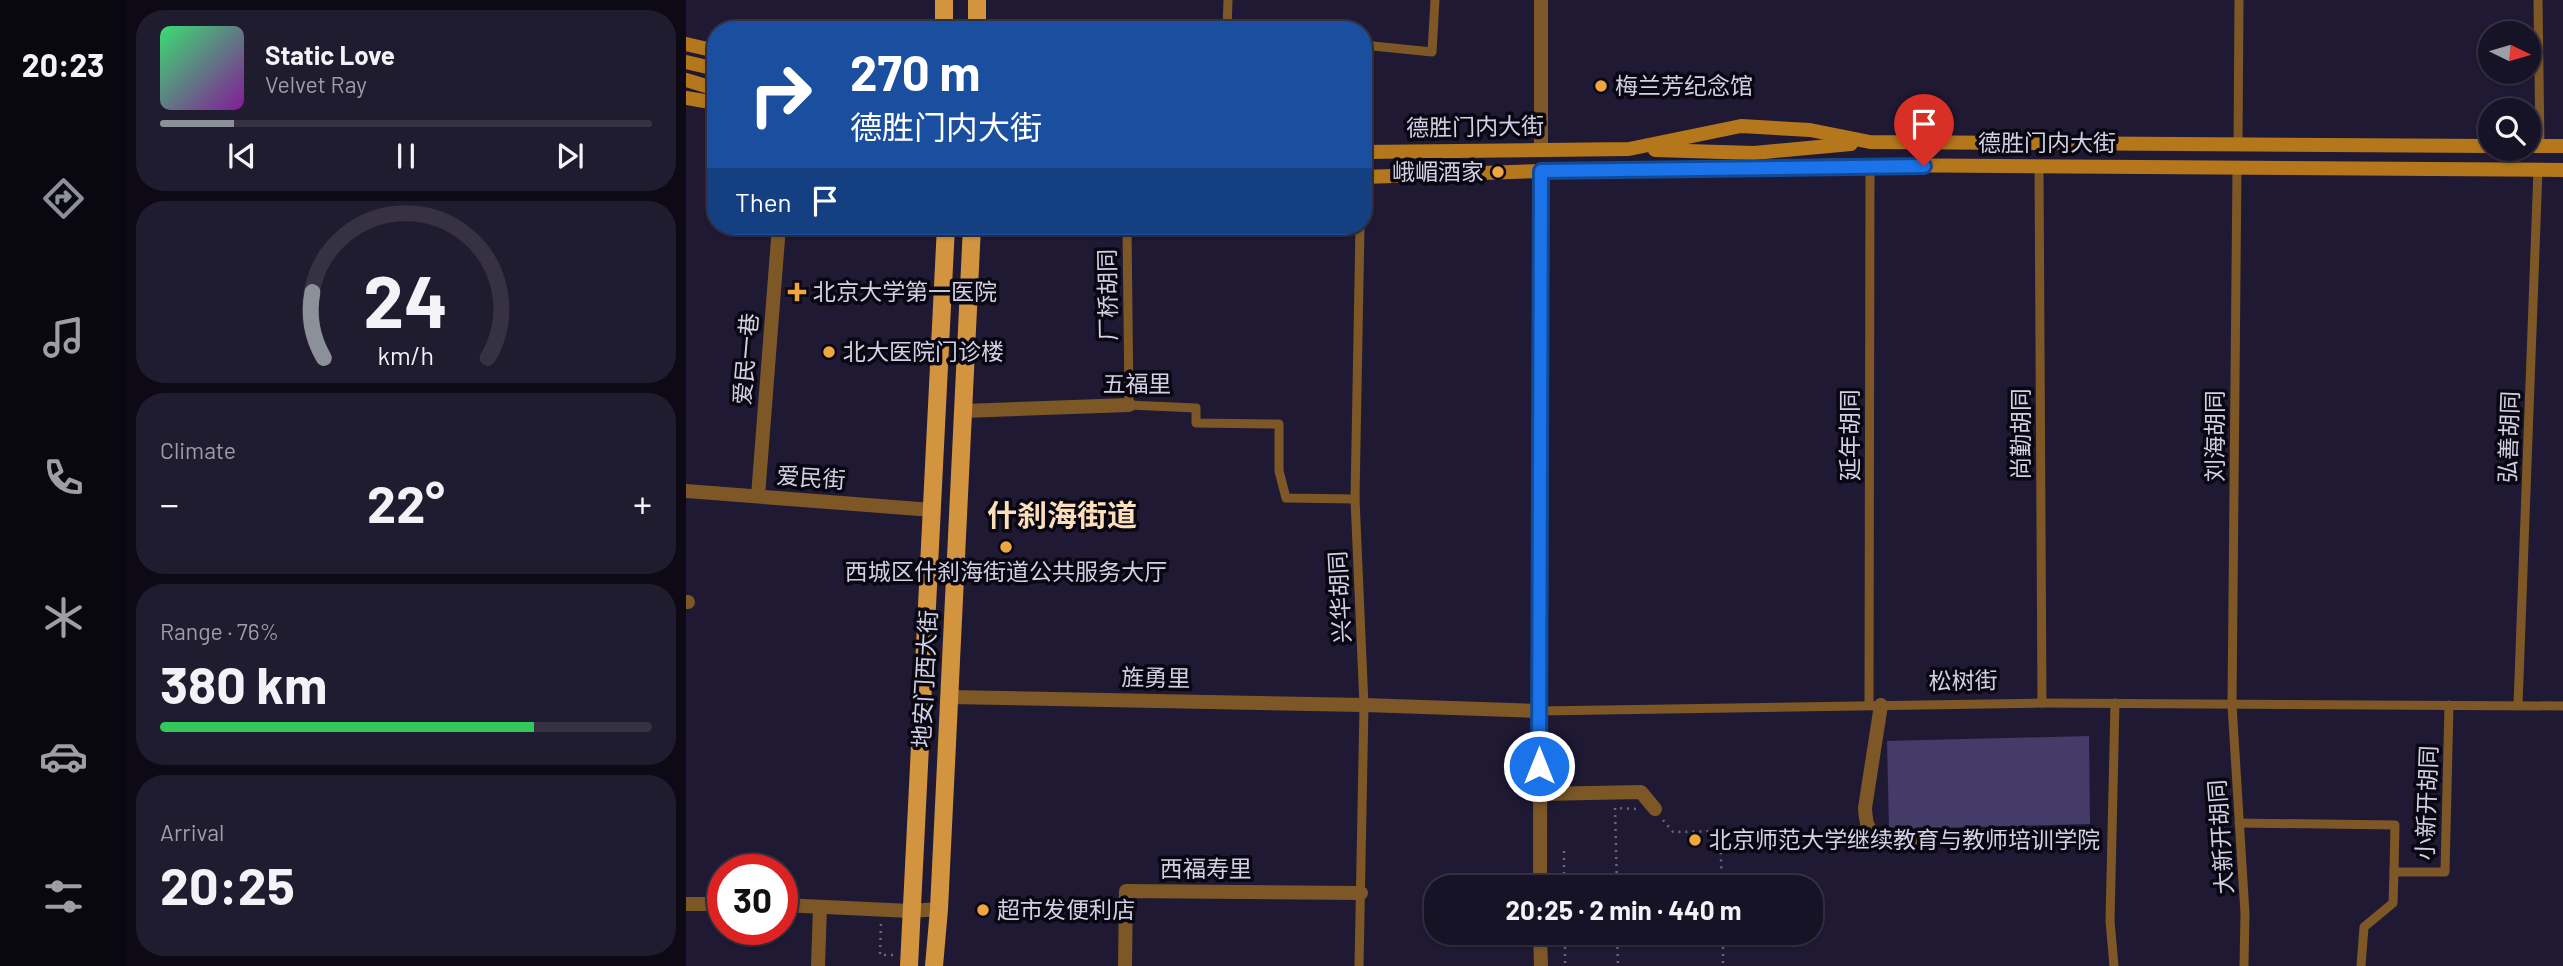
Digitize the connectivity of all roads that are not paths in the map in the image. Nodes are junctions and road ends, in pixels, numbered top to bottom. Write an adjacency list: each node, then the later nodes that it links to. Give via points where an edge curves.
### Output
1 (944, 0): 8 (main road)
2 (977, 0): 9 (main road)
3 (1228, 0): 10 (lane)
4 (1435, 0): 12 (lane, via 1432,52)
5 (1541, 0): 27 (street)
6 (2239, 0): 22 (lane)
7 (2538, 0): 19 (lane)
8 (944, 21)
9 (977, 21)
10 (1227, 21)
11 (686, 44): 13 (main road)
12 (1372, 46)
13 (707, 49)
14 (686, 62): 15 (main road)
15 (707, 67)
16 (686, 80): 17 (main road)
17 (707, 86)
18 (686, 98): 20 (main road)
19 (2535, 98)
20 (707, 102)
21 (1870, 142): 22 (main road, 德胜门内大街); 28 (main road, 德胜门内大街, via 1754,153); 28 (main road, 德胜门内大街, via 1810,130 1741,125)
22 (2238, 145): 23 (main road, 德胜门内大街); 33 (main road)
23 (2478, 146)
24 (2541, 146): 25 (main road)
25 (2563, 146)
26 (1478, 149): 27 (main road, 德胜门内大街); 29 (main road, 德胜门内大街); 38 (main road)
27 (1541, 149): 28 (main road, 德胜门内大街); 37 (main road)
28 (1629, 149): 34 (main road)
29 (1372, 152)
30 (2536, 161): 35 (main road)
31 (2039, 165): 32 (main road, 德胜门内大街); 33 (main road, 德胜门内大街); 52 (lane, 尚勤胡同)
32 (1870, 166): 34 (main road, 德胜门内大街); 55 (lane, 延年胡同)
33 (2236, 167): 35 (main road, 德胜门内大街); 56 (lane, 刘海胡同)
34 (1629, 169): 37 (main road, 德胜门内大街)
35 (2538, 170): 36 (main road, 德胜门内大街); 58 (lane, 弘善胡同)
36 (2563, 170)
37 (1541, 171): 38 (main road, 德胜门内大街); 60 (street)
38 (1479, 173): 39 (main road, 德胜门内大街)
39 (1372, 177)
40 (778, 235): 48 (street, 爱民一巷)
41 (946, 235): 50 (main road, 地安门西大街)
42 (972, 235): 46 (main road, 地安门西大街)
43 (1127, 235): 45 (lane, 厂桥胡同)
44 (1360, 235): 49 (lane, 兴华胡同)
45 (1129, 405): 46 (street, 五福里); 49 (lane, 五福里, via 1196,408 1196,423 1279,424 1279,471 1286,498)
46 (962, 411): 51 (main road, 地安门西大街)
47 (686, 491): 48 (street, 爱民街)
48 (758, 496): 50 (street, 爱民街)
49 (1355, 499): 54 (lane, 兴华胡同)
50 (932, 510): 73 (main road, 地安门西大街)
51 (948, 697): 54 (street, 旌勇里); 72 (main road, 地安门西大街)
52 (2042, 703): 53 (lane, 松树街); 55 (lane, 松树街)
53 (2115, 703): 56 (lane, 松树街); 81 (lane, via 2110,921)
54 (1364, 705): 60 (street, 松树街); 67 (lane, 兴华胡同)
55 (1875, 705): 60 (lane, 松树街); 64 (street, via 1865,808 1871,833 1881,838)
56 (2232, 705): 57 (lane, 松树街); 63 (lane, 大新开胡同)
57 (2449, 705): 58 (lane, 松树街); 65 (lane, 小新开胡同, via 2445,872)
58 (2518, 705): 59 (lane, 松树街)
59 (2563, 706)
60 (1539, 711): 61 (street)
61 (1539, 794): 62 (street, via 1641,792); 66 (street)
62 (1655, 809)
63 (2239, 823): 65 (lane, via 2395,825); 82 (lane, 大新开胡同)
64 (2000, 836)
65 (2394, 872): 83 (lane, 小新开胡同, via 2393,903 2364,927)
66 (1540, 875)
67 (1361, 893): 78 (street, 西福寿里, via 1126,891); 79 (lane, 兴华胡同)
68 (686, 904): 69 (street)
69 (707, 905)
70 (798, 906): 71 (street)
71 (820, 907): 73 (street); 75 (street)
72 (939, 909): 73 (street); 77 (main road, 地安门西大街)
73 (911, 911): 76 (main road, 地安门西大街)
74 (1541, 945): 80 (street)
75 (818, 966)
76 (909, 966)
77 (934, 966)
78 (1125, 966)
79 (1359, 966)
80 (1541, 966)
81 (2114, 966)
82 (2245, 966)
83 (2361, 966)

